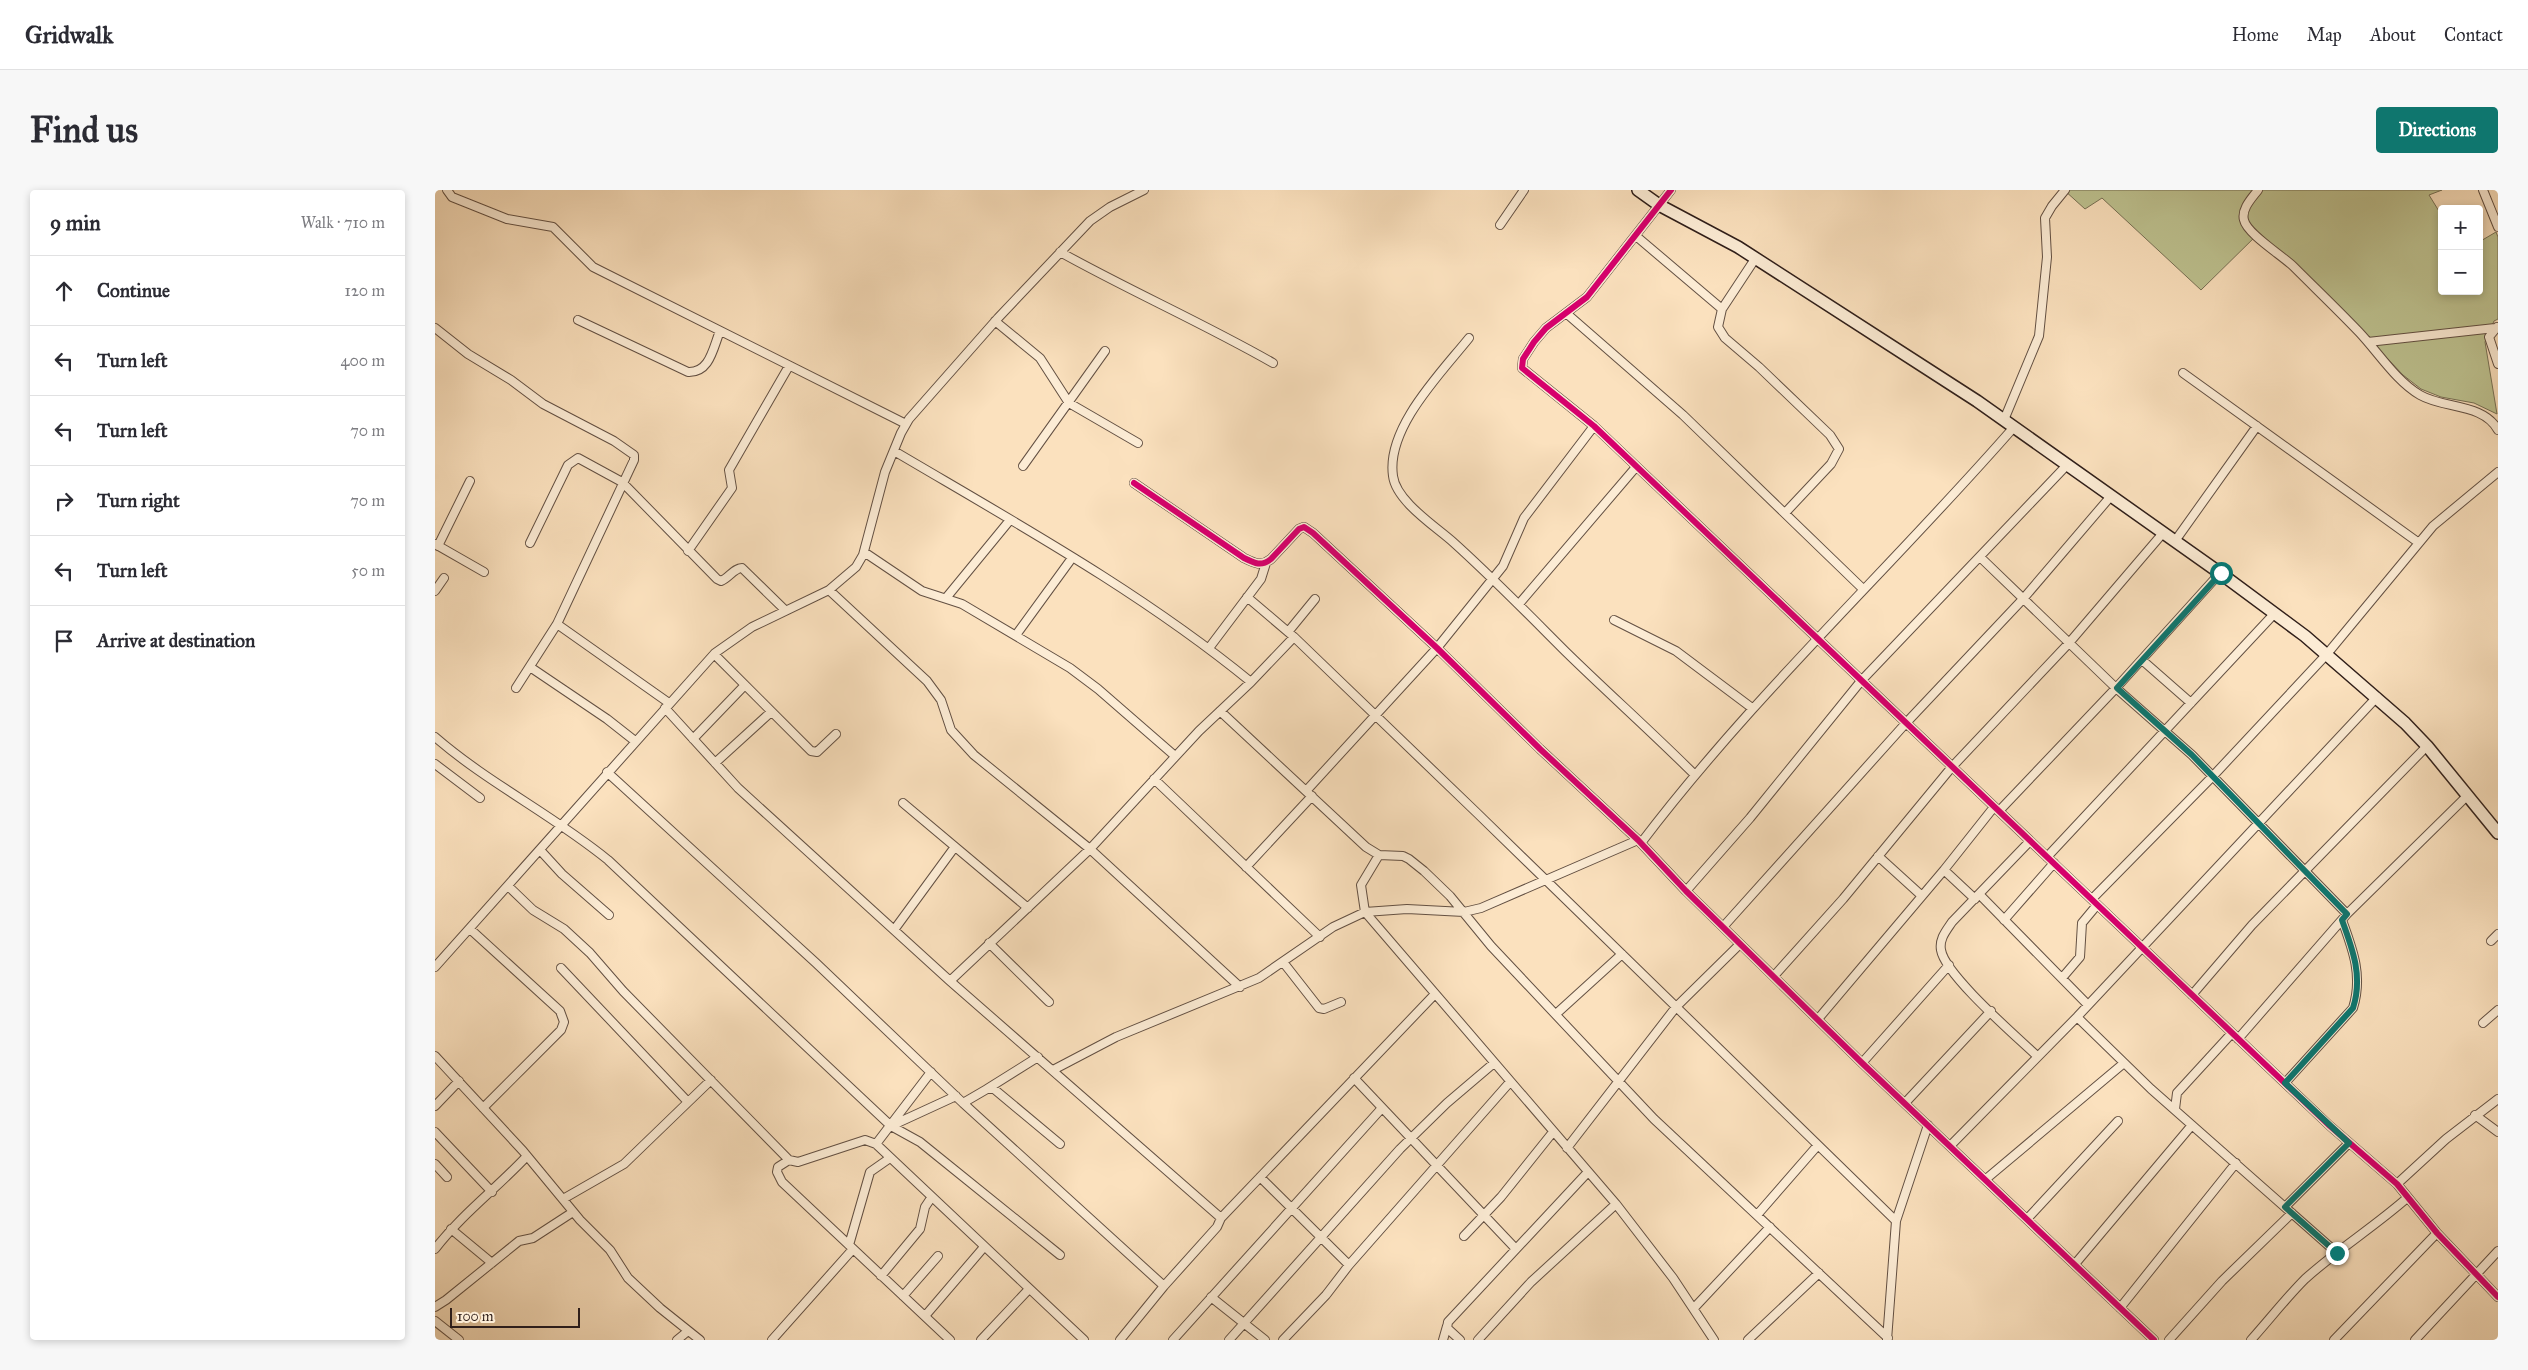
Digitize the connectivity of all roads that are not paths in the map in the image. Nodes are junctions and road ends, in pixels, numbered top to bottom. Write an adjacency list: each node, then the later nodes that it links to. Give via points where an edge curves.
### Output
1 (447, 190): 21 (street, via 452,196 507,218 553,227 593,267)
2 (1144, 190): 13 (street, via 1099,214)
3 (1524, 190): 10 (street)
4 (1639, 190): 9 (street)
5 (1671, 190): 9 (street)
6 (2065, 190): 30 (street, via 2045,218 2046,265 2039,336)
7 (2258, 190): 23 (street, via 2245,208 2246,226 2285,258)
8 (2483, 190): 11 (street)
9 (1659, 205): 12 (street); 14 (street)
10 (1500, 226)
11 (2498, 227)
12 (1636, 236): 15 (street); 16 (street, via 1587,297)
13 (1060, 252): 18 (street); 25 (street)
14 (1755, 259): 15 (street); 30 (street)
15 (1721, 309): 46 (street, via 1717,321 1721,333 1782,388 1838,446 1838,454 1831,464)
16 (1567, 313): 32 (street, via 1546,328 1521,366); 46 (street, via 1677,410)
17 (577, 320): 21 (street, via 688,372 697,373 703,369)
18 (995, 321): 29 (street, via 1040,358); 31 (street)
19 (2497, 327): 23 (street); 26 (street, via 2490,333 2489,343)
20 (435, 328): 43 (street, via 543,404 634,455)
21 (719, 331): 27 (street)
22 (1469, 338): 61 (street, via 1407,421 1394,453 1393,477 1402,496)
23 (2368, 342): 35 (street, via 2403,382 2419,394 2437,403 2477,412)
24 (1105, 351): 29 (street)
25 (1273, 363)
26 (2498, 364)
27 (789, 366): 31 (street); 53 (street, via 729,470 732,488)
28 (2183, 373): 33 (street)
29 (1069, 403): 36 (street); 39 (street)
30 (2004, 420): 34 (street)
31 (905, 424): 37 (street)
32 (1594, 426): 40 (street); 61 (street, via 1524,518 1508,559)
33 (2257, 426): 49 (street); 51 (street)
34 (2013, 427): 38 (street); 62 (street, via 1972,475)
35 (2498, 430)
36 (1138, 443)
37 (893, 451): 47 (street); 54 (street)
38 (2067, 465): 45 (street); 55 (street)
39 (1023, 466)
40 (1636, 467): 69 (street); 76 (street)
41 (2498, 472): 51 (street, via 2445,514)
42 (470, 481): 52 (street)
43 (622, 482): 50 (street, via 578,458 571,461); 53 (street); 73 (street)
44 (1134, 483): 57 (street, via 1244,558 1258,564)
45 (2111, 496): 48 (street); 68 (street)
46 (1785, 513): 62 (street)
47 (1010, 520): 56 (street); 65 (street)
48 (2163, 533): 49 (street); 77 (street)
49 (2175, 542): 59 (street)
50 (530, 543)
51 (2419, 543): 81 (street)
52 (437, 545): 58 (street)
53 (688, 551): 70 (street, via 721,581 738,568 747,570)
54 (864, 552): 63 (street, via 856,567); 65 (street, via 922,591)
55 (1980, 557): 68 (street); 84 (street)
56 (1072, 558): 74 (street); 78 (street)
57 (1266, 563): 66 (street, via 1264,575); 79 (street, via 1299,529 1308,529)
58 (484, 572)
59 (2221, 573): 71 (street); 82 (street)
60 (444, 578): 64 (street)
61 (1493, 579): 69 (street); 79 (street)
62 (1863, 589): 76 (street)
63 (829, 590): 70 (street); 122 (street, via 927,681 941,700 951,730 974,755)
64 (435, 591)
65 (947, 598): 74 (street)
66 (1247, 598): 75 (street); 78 (street)
67 (1315, 599): 75 (street)
68 (2023, 600): 77 (street); 96 (street)
69 (1519, 604): 108 (street)
70 (785, 610): 80 (street, via 752,627)
71 (2274, 614): 81 (street); 90 (street)
72 (1614, 620): 92 (street, via 1684,656)
73 (557, 624): 83 (street); 91 (street)
74 (1016, 635): 103 (street, via 1098,689)
75 (1291, 635): 85 (street); 95 (street)
76 (1816, 638): 84 (street); 92 (street)
77 (2069, 643): 88 (street); 106 (street)
78 (1209, 648): 85 (street)
79 (1437, 648): 95 (street); 120 (street)
80 (714, 654): 86 (street); 91 (street)
81 (2327, 654): 89 (street); 109 (street)
82 (2142, 660): 88 (street); 90 (street)
83 (530, 667): 87 (street); 101 (street)
84 (1861, 681): 96 (street); 133 (street, via 1750,818)
85 (1251, 682): 93 (street)
86 (744, 686): 94 (street); 100 (street)
87 (516, 688)
88 (2117, 688): 97 (street); 115 (street)
89 (2377, 696): 102 (street); 116 (street)
90 (2191, 703): 97 (street)
91 (667, 705): 100 (street); 101 (street)
92 (1752, 708): 108 (street)
93 (1220, 711): 103 (street); 111 (street)
94 (771, 712): 98 (street, via 811,751 817,752); 104 (street)
95 (1376, 716): 111 (street); 131 (street)
96 (1905, 723): 106 (street); 143 (street)
97 (2164, 730): 109 (street); 126 (street)
98 (836, 734)
99 (435, 737): 117 (street, via 479,771)
100 (693, 739): 104 (street)
101 (635, 742): 107 (street)
102 (2427, 746): 112 (street); 130 (street)
103 (1175, 756): 110 (street)
104 (715, 763): 145 (street, via 738,788)
105 (435, 764): 113 (street)
106 (1951, 768): 115 (street); 125 (street)
107 (607, 772): 117 (street); 181 (street)
108 (1695, 775): 120 (street)
109 (2213, 776): 116 (street); 136 (street)
110 (1153, 780): 122 (street); 128 (street)
111 (1309, 794): 124 (street, via 1366,847); 128 (street)
112 (2468, 795): 118 (street); 141 (street)
113 (480, 798)
114 (903, 803): 121 (street)
115 (1997, 809): 119 (street); 129 (street)
116 (2260, 824): 130 (street); 151 (street)
117 (562, 826): 123 (street); 202 (street, via 607,860)
118 (2498, 833)
119 (2030, 840): 126 (street); 135 (street)
120 (1639, 841): 131 (street); 133 (street)
121 (954, 848): 137 (street); 145 (street)
122 (1090, 849): 137 (street); 160 (street)
123 (540, 850): 132 (street); 140 (street)
124 (1379, 855): 138 (street, via 1361,885); 139 (street, via 1409,859)
125 (1877, 856): 134 (street); 157 (street)
126 (2047, 857): 127 (street)
127 (2054, 863): 136 (street); 142 (street)
128 (1245, 866): 147 (street)
129 (1944, 870): 134 (street); 135 (street)
130 (2305, 871): 141 (street); 162 (street, via 2252,925)
131 (1545, 878): 139 (street, via 1499,902); 152 (street)
132 (508, 886): 144 (street); 183 (street, via 533,910 580,943)
133 (1686, 890): 143 (street)
134 (1922, 896): 171 (street)
135 (1977, 897): 142 (street); 154 (street, via 1944,934 1941,950)
136 (2095, 902): 151 (street); 158 (street, via 2080,930 2080,957)
137 (1028, 908): 149 (street)
138 (1365, 912): 139 (street, via 1393,909); 147 (street, via 1348,918); 161 (street)
139 (1464, 912): 169 (street, via 1491,946)
140 (609, 915)
141 (2345, 917): 173 (street); 187 (street, via 2358,971 2353,1008)
142 (2004, 920): 158 (street)
143 (1723, 927): 150 (street)
144 (470, 928): 155 (street); 195 (street, via 560,1011 564,1022 561,1030)
145 (894, 930): 159 (street)
146 (2498, 934): 148 (street)
147 (1320, 937): 153 (street)
148 (2491, 941)
149 (989, 943): 159 (street); 163 (street)
150 (1740, 944): 157 (street); 166 (street)
151 (2141, 947): 162 (street); 165 (street)
152 (1622, 954): 166 (street); 169 (street)
153 (1283, 962): 160 (street); 164 (street, via 1319,1008)
154 (1949, 965): 168 (street); 177 (street)
155 (435, 967)
156 (561, 968): 191 (street)
157 (1774, 976): 171 (street)
158 (2062, 978): 165 (street)
159 (950, 981): 176 (street)
160 (1240, 987): 180 (street, via 1116,1037)
161 (1435, 994): 178 (street); 182 (street)
162 (2192, 995): 173 (street)
163 (1049, 1002)
164 (1341, 1002)
165 (2088, 1005): 170 (street)
166 (1676, 1007): 186 (street); 210 (street)
167 (2498, 1010): 172 (street)
168 (1991, 1011): 175 (street); 193 (street)
169 (1556, 1014): 186 (street)
170 (2077, 1017): 175 (street); 179 (street)
171 (1817, 1019): 177 (street)
172 (2483, 1023)
173 (2235, 1036): 187 (street); 197 (street, via 2177,1093)
174 (435, 1056): 184 (street)
175 (2037, 1056): 211 (street)
176 (1038, 1057): 180 (street); 188 (street)
177 (1862, 1062): 193 (street)
178 (1494, 1063): 185 (street); 206 (street)
179 (2124, 1063): 197 (street); 222 (street)
180 (1053, 1070): 235 (street)
181 (931, 1072): 189 (street); 202 (street)
182 (1354, 1078): 196 (street); 221 (street)
183 (711, 1080): 191 (street); 215 (street)
184 (459, 1081): 194 (street); 195 (street)
185 (1510, 1082): 204 (street); 218 (street)
186 (1620, 1082): 212 (street); 234 (street, via 1683,1147)
187 (2285, 1083): 207 (street)
188 (987, 1089): 192 (street); 209 (street, via 993,1089)
189 (955, 1096): 192 (street); 202 (street)
190 (2498, 1099): 198 (street)
191 (688, 1102): 227 (street, via 624,1164)
192 (963, 1103): 257 (street)
193 (1905, 1103): 200 (street)
194 (435, 1106)
195 (483, 1108): 213 (street)
196 (1382, 1108): 206 (street); 230 (street)
197 (2175, 1109): 201 (street)
198 (2475, 1115): 205 (street); 223 (street)
199 (2118, 1122): 236 (street)
200 (1928, 1125): 211 (street); 237 (street)
201 (2192, 1125): 216 (street); 252 (street)
202 (891, 1126): 208 (street); 249 (street, via 920,1142)
203 (435, 1132): 224 (street)
204 (1553, 1132): 212 (street); 233 (street)
205 (2498, 1132)
206 (1410, 1138): 218 (street); 241 (street)
207 (2349, 1143): 223 (street); 229 (street)
208 (876, 1144): 214 (street); 215 (street, via 865,1140 798,1162)
209 (1060, 1144)
210 (1818, 1144): 234 (street); 237 (street)
211 (1950, 1146): 222 (street)
212 (1567, 1148): 219 (street)
213 (527, 1156): 224 (street); 227 (street)
214 (890, 1158): 225 (street); 243 (street, via 870,1172)
215 (789, 1160): 243 (street, via 778,1167 778,1177)
216 (2236, 1163): 229 (street); 264 (street)
217 (435, 1164): 220 (street)
218 (1437, 1165): 233 (street); 253 (street)
219 (1588, 1172): 228 (street); 245 (street)
220 (447, 1177)
221 (1260, 1177): 230 (street); 235 (street)
222 (1986, 1179): 236 (street)
223 (2397, 1184): 226 (street)
224 (492, 1192): 239 (street)
225 (931, 1198): 244 (street); 256 (street, via 925,1207 920,1229)
226 (2407, 1198): 240 (street); 248 (street)
227 (563, 1200): 231 (street)
228 (1616, 1204): 263 (street); 285 (street, via 1538,1276)
229 (2285, 1207): 232 (street)
230 (1291, 1209): 241 (street); 260 (street)
231 (573, 1212): 251 (street, via 533,1238 519,1241); 269 (street, via 610,1250 637,1287)
232 (2292, 1213): 248 (street); 289 (street, via 2222,1281)
233 (1483, 1214): 242 (street); 245 (street)
234 (1757, 1215): 238 (street)
235 (1221, 1218): 257 (street, via 1217,1227)
236 (2028, 1218): 252 (street)
237 (1896, 1221): 270 (street)
238 (1770, 1227): 254 (street); 263 (street)
239 (451, 1229): 246 (street); 251 (street)
240 (2437, 1233): 255 (street); 291 (street)
241 (1321, 1236): 253 (street); 267 (street)
242 (1464, 1236)
243 (851, 1247): 256 (street); 274 (street)
244 (984, 1247): 258 (street); 265 (street)
245 (1515, 1248): 268 (street)
246 (435, 1249)
247 (2498, 1251): 255 (street)
248 (2337, 1253): 290 (street, via 2303,1281)
249 (1060, 1255)
250 (938, 1256): 259 (street)
251 (492, 1263): 262 (street)
252 (2075, 1264): 264 (street)
253 (1349, 1265): 282 (street, via 1326,1295)
254 (1819, 1273): 270 (street); 287 (street)
255 (2475, 1275): 261 (street); 292 (street)
256 (881, 1276): 259 (street)
257 (1164, 1286): 278 (street)
258 (1029, 1289): 276 (street); 277 (street)
259 (903, 1296): 265 (street)
260 (1211, 1297): 267 (street); 279 (street)
261 (2498, 1297)
262 (435, 1307)
263 (1694, 1308): 286 (street)
264 (2120, 1308): 288 (street)
265 (925, 1316): 275 (street)
266 (435, 1321): 271 (street)
267 (1245, 1322): 280 (street); 281 (street)
268 (1447, 1326): 283 (street); 284 (street)
269 (688, 1331): 272 (street); 273 (street)
270 (1887, 1339)
271 (459, 1340)
272 (677, 1340)
273 (700, 1340)
274 (772, 1340)
275 (950, 1340)
276 (981, 1340)
277 (1084, 1340)
278 (1120, 1340)
279 (1173, 1340)
280 (1229, 1340)
281 (1265, 1340)
282 (1283, 1340)
283 (1443, 1340)
284 (1460, 1340)
285 (1477, 1340)
286 (1714, 1340)
287 (1748, 1340)
288 (2154, 1340)
289 (2169, 1340)
290 (2251, 1340)
291 (2334, 1340)
292 (2415, 1340)

